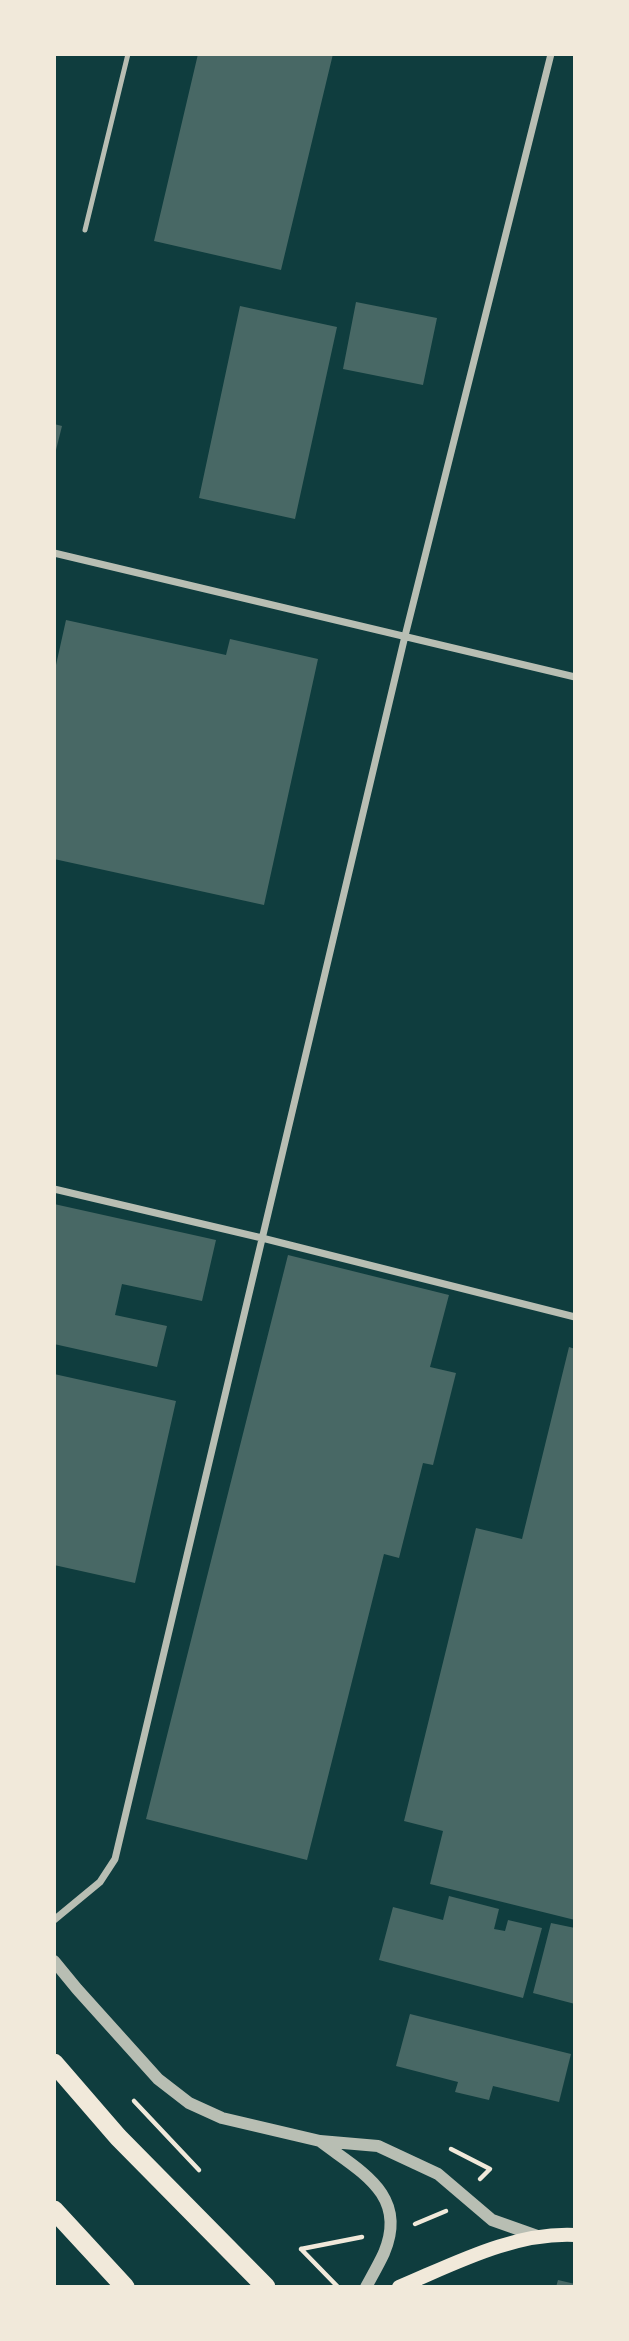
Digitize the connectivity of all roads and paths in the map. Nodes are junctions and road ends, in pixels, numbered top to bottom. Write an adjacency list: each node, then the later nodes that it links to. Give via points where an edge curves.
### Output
1 (128, 54): 3 (lane)
2 (551, 54): 5 (street)
3 (85, 230)
4 (54, 553): 5 (street)
5 (405, 636): 6 (street); 8 (street)
6 (575, 677)
7 (54, 1189): 8 (street)
8 (262, 1238): 9 (street); 10 (street, via 115,1859 100,1882)
9 (575, 1317)
10 (54, 1920)
11 (54, 1961): 14 (street, via 158,2079 189,2103 222,2118)
12 (54, 2063): 25 (highway, via 118,2137)
13 (134, 2101): 16 (path)
14 (320, 2141): 22 (street, via 378,2146 438,2174 492,2220); 27 (street, via 384,2194 391,2212 385,2252)
15 (443, 2146): 17 (path, via 490,2169)
16 (200, 2170)
17 (475, 2184)
18 (54, 2210): 24 (highway)
19 (448, 2210): 20 (path)
20 (414, 2224)
21 (575, 2235): 22 (main road)
22 (540, 2236): 28 (main road, via 479,2253)
23 (363, 2237): 26 (path, via 301,2249)
24 (125, 2287)
25 (266, 2287)
26 (338, 2287)
27 (366, 2287)
28 (399, 2287)

